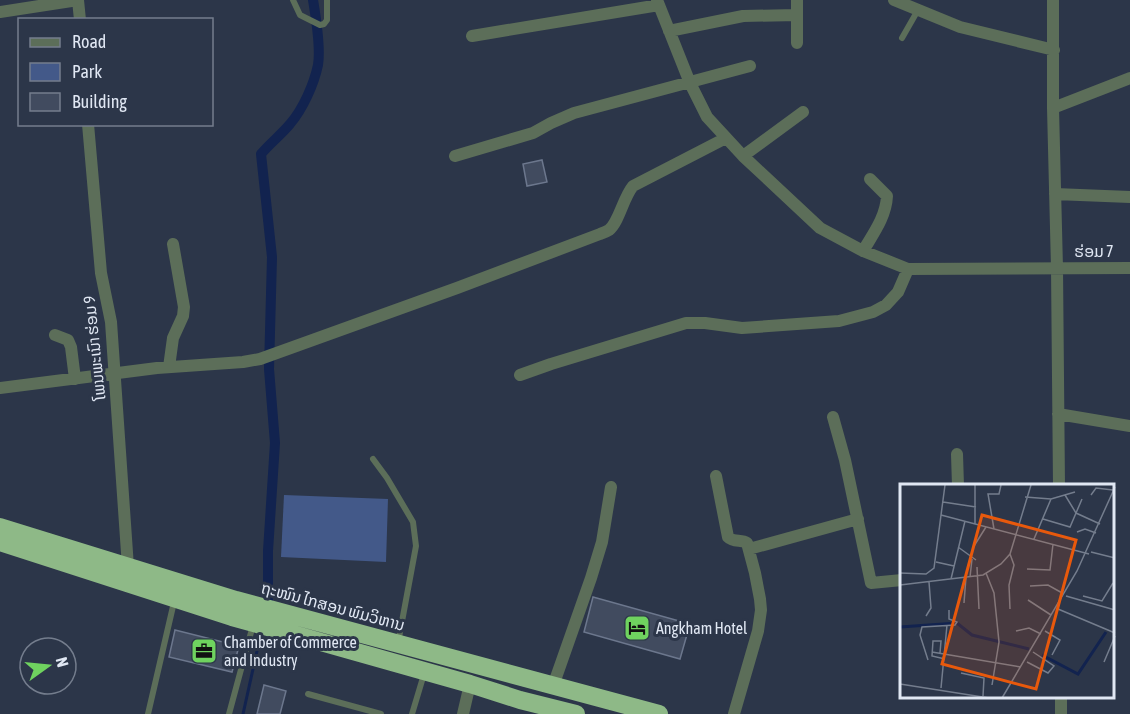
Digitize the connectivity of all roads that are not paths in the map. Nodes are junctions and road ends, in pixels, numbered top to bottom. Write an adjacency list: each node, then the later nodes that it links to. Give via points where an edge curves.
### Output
1 (78, 0): 8 (street); 12 (street)
2 (293, 0): 3 (lane, via 300,15 320,25 327,20)
3 (327, 0)
4 (797, 0): 11 (street)
5 (894, 0): 9 (street)
6 (1053, 0): 17 (street)
7 (658, 2): 13 (street); 14 (street)
8 (38, 3): 10 (street)
9 (918, 10): 15 (lane); 17 (street, via 960,27)
10 (0, 12)
11 (797, 15): 13 (street, via 743,16); 16 (street)
12 (80, 18)
13 (669, 31): 20 (street)
14 (472, 36)
15 (902, 38)
16 (797, 43)
17 (1054, 50): 21 (street)
18 (750, 66): 20 (street)
19 (1130, 78): 21 (street)
20 (690, 83): 24 (street, via 707,117); 25 (street, via 574,113 533,133)
21 (1053, 108): 28 (street)
22 (803, 112): 26 (street)
23 (88, 126): 37 (street, ໂພນພະເນົາ ຮ່ອມ 9, via 100,273 111,322)
24 (726, 138): 26 (street); 36 (street, via 633,186 609,230 260,359)
25 (455, 156)
26 (743, 156): 31 (street, via 820,228)
27 (870, 179): 31 (street, via 887,196 887,204)
28 (1055, 194): 29 (street); 32 (street)
29 (1130, 197)
30 (173, 244): 36 (street, via 184,307 173,338)
31 (863, 251): 34 (street)
32 (1057, 268): 33 (street, ຮ່ອມ 7); 34 (street, ຮ່ອມ 7); 41 (street)
33 (1130, 268)
34 (908, 269): 38 (street, via 898,292 873,312 839,321 742,328 686,323)
35 (55, 335): 39 (street, via 68,340 71,346)
36 (169, 367): 37 (street)
37 (115, 374): 39 (street); 54 (street, ໂພນພະເນົາ ຮ່ອມ 9)
38 (520, 375)
39 (75, 379): 40 (street)
40 (0, 388)
41 (1058, 414): 43 (street); 48 (street)
42 (833, 417): 50 (street)
43 (1130, 426)
44 (957, 454): 47 (street)
45 (373, 459): 58 (lane, via 412,522 416,546)
46 (716, 476): 53 (street, via 728,537 745,542)
47 (958, 484)
48 (1059, 484)
49 (612, 487): 62 (street, via 602,542)
50 (858, 519): 53 (street); 55 (street, via 871,584)
51 (0, 527): 54 (highway, ຖະໜົນ ໄກສອນ ພົມວິຫານ)
52 (0, 542): 56 (highway)
53 (749, 549): 72 (street, via 761,610)
54 (128, 567): 58 (highway, ຖະໜົນ ໄກສອນ ພົມວິຫານ)
55 (900, 579)
56 (175, 598): 57 (highway); 65 (lane)
57 (253, 623): 59 (highway); 66 (lane)
58 (398, 644): 60 (highway, ຖະໜົນ ໄກສອນ ພົມວິຫານ)
59 (425, 671): 61 (highway); 68 (lane)
60 (526, 678): 62 (highway, ຖະໜົນ ໄກສອນ ພົມວິຫານ); 64 (highway)
61 (470, 684): 64 (highway); 69 (street)
62 (553, 686): 71 (highway, ຖະໜົນ ໄກສອນ ພົມວິຫານ)
63 (308, 694): 67 (lane)
64 (520, 700): 70 (highway)
65 (148, 714)
66 (229, 714)
67 (381, 714)
68 (412, 714)
69 (463, 714)
70 (576, 714)
71 (659, 714)
72 (734, 714)

